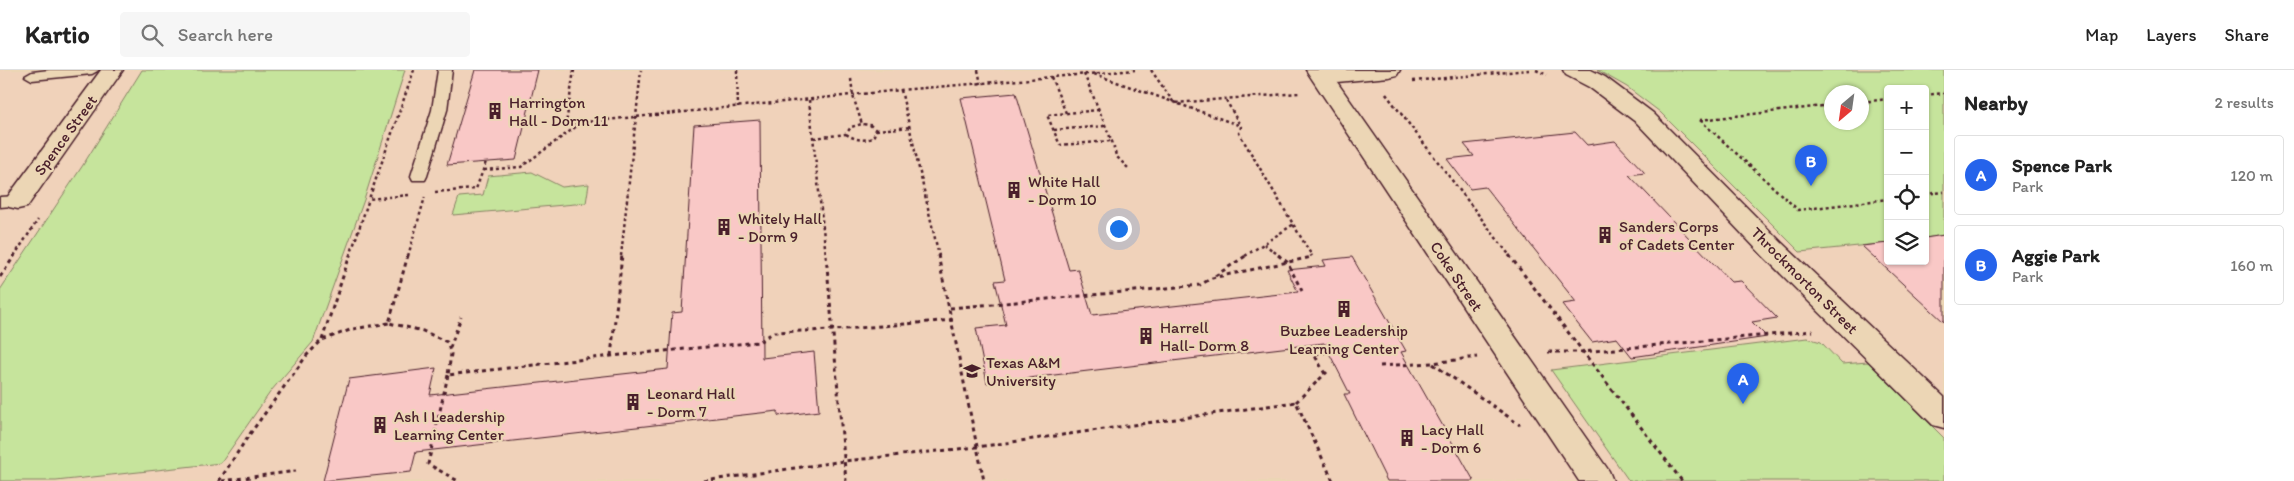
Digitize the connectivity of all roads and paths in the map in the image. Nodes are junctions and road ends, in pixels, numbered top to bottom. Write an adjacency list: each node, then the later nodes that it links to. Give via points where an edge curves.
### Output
1 (92, 70): 17 (lane)
2 (112, 70): 56 (street, Spence Street)
3 (414, 70): 54 (path)
4 (445, 70): 50 (lane, via 440,108)
5 (574, 70): 37 (path, via 566,124)
6 (641, 70): 36 (path)
7 (737, 70): 33 (path)
8 (978, 70): 22 (path)
9 (1134, 70): 15 (path)
10 (1151, 70): 31 (path)
11 (1529, 70): 21 (path)
12 (1536, 70): 16 (path)
13 (1078, 72): 14 (path); 18 (path)
14 (1084, 74): 15 (path); 34 (path)
15 (1092, 74): 31 (path)
16 (1563, 74): 78 (street, Throckmorton Street, via 1612,92 1650,123 1772,249)
17 (32, 76)
18 (1051, 77): 22 (path); 35 (path)
19 (851, 79): 26 (path)
20 (1316, 80): 21 (street); 29 (path); 72 (street, Coke Street)
21 (1392, 80): 71 (path)
22 (981, 84): 23 (path)
23 (901, 90): 26 (path); 41 (path)
24 (1944, 93): 25 (path)
25 (1929, 95)
26 (853, 96): 28 (path); 38 (path)
27 (1884, 99): 30 (path)
28 (809, 100): 33 (path); 45 (path)
29 (1226, 100): 31 (path); 40 (path)
30 (1869, 101)
31 (1174, 104): 40 (path)
32 (1824, 106): 55 (path, via 1700,120 1798,210)
33 (738, 108): 36 (path)
34 (1099, 110): 35 (path); 39 (path)
35 (1066, 114): 43 (path, via 1048,115)
36 (635, 117): 37 (path); 73 (path)
37 (582, 122): 48 (path, via 521,168)
38 (862, 124): 42 (path); 44 (path, via 851,127)
39 (1105, 126): 43 (path); 46 (path)
40 (1241, 126): 57 (path, via 1239,133)
41 (910, 127): 42 (path); 62 (path)
42 (876, 130): 44 (path, via 873,138 865,140 854,140)
43 (1054, 130): 46 (path, via 1060,145)
44 (846, 134): 45 (path)
45 (814, 138): 67 (path)
46 (1111, 141): 49 (path, via 1118,160)
47 (486, 162): 48 (path)
48 (484, 170): 65 (path, via 476,190 426,193)
49 (1130, 170)
50 (419, 176)
51 (1944, 192): 53 (path)
52 (416, 194): 54 (path)
53 (1929, 194)
54 (369, 199): 68 (path)
55 (1884, 199)
56 (9, 202)
57 (1294, 224): 58 (path); 59 (path, via 1312,257)
58 (1264, 244): 59 (path); 60 (path)
59 (1287, 262): 60 (path); 61 (path)
60 (1212, 278): 62 (path, via 1200,286)
61 (1302, 291)
62 (950, 308): 64 (path)
63 (461, 317): 70 (path)
64 (953, 320): 67 (path); 80 (path)
65 (389, 323): 68 (path, via 353,329); 70 (path, via 445,340)
66 (1809, 324): 71 (path, via 1816,330)
67 (834, 330): 73 (path, via 774,332 759,342); 81 (path)
68 (322, 340): 83 (path, via 307,355 247,438)
69 (1327, 343): 77 (path, via 1330,352 1314,354 1326,373)
70 (450, 348): 76 (path)
71 (1582, 352): 90 (path)
72 (1510, 353): 74 (path); 89 (street, Coke Street)
73 (611, 356): 76 (path)
74 (1433, 363): 75 (path); 79 (path)
75 (1380, 366)
76 (448, 375): 84 (path, via 428,464)
77 (1296, 402): 80 (path); 88 (path)
78 (1944, 416)
79 (1528, 431)
80 (977, 447): 81 (path); 87 (path)
81 (844, 461): 85 (path); 86 (path)
82 (296, 470): 83 (path)
83 (221, 481)
84 (458, 481)
85 (704, 481)
86 (846, 481)
87 (984, 481)
88 (1333, 481)
89 (1597, 481)
90 (1682, 481)

